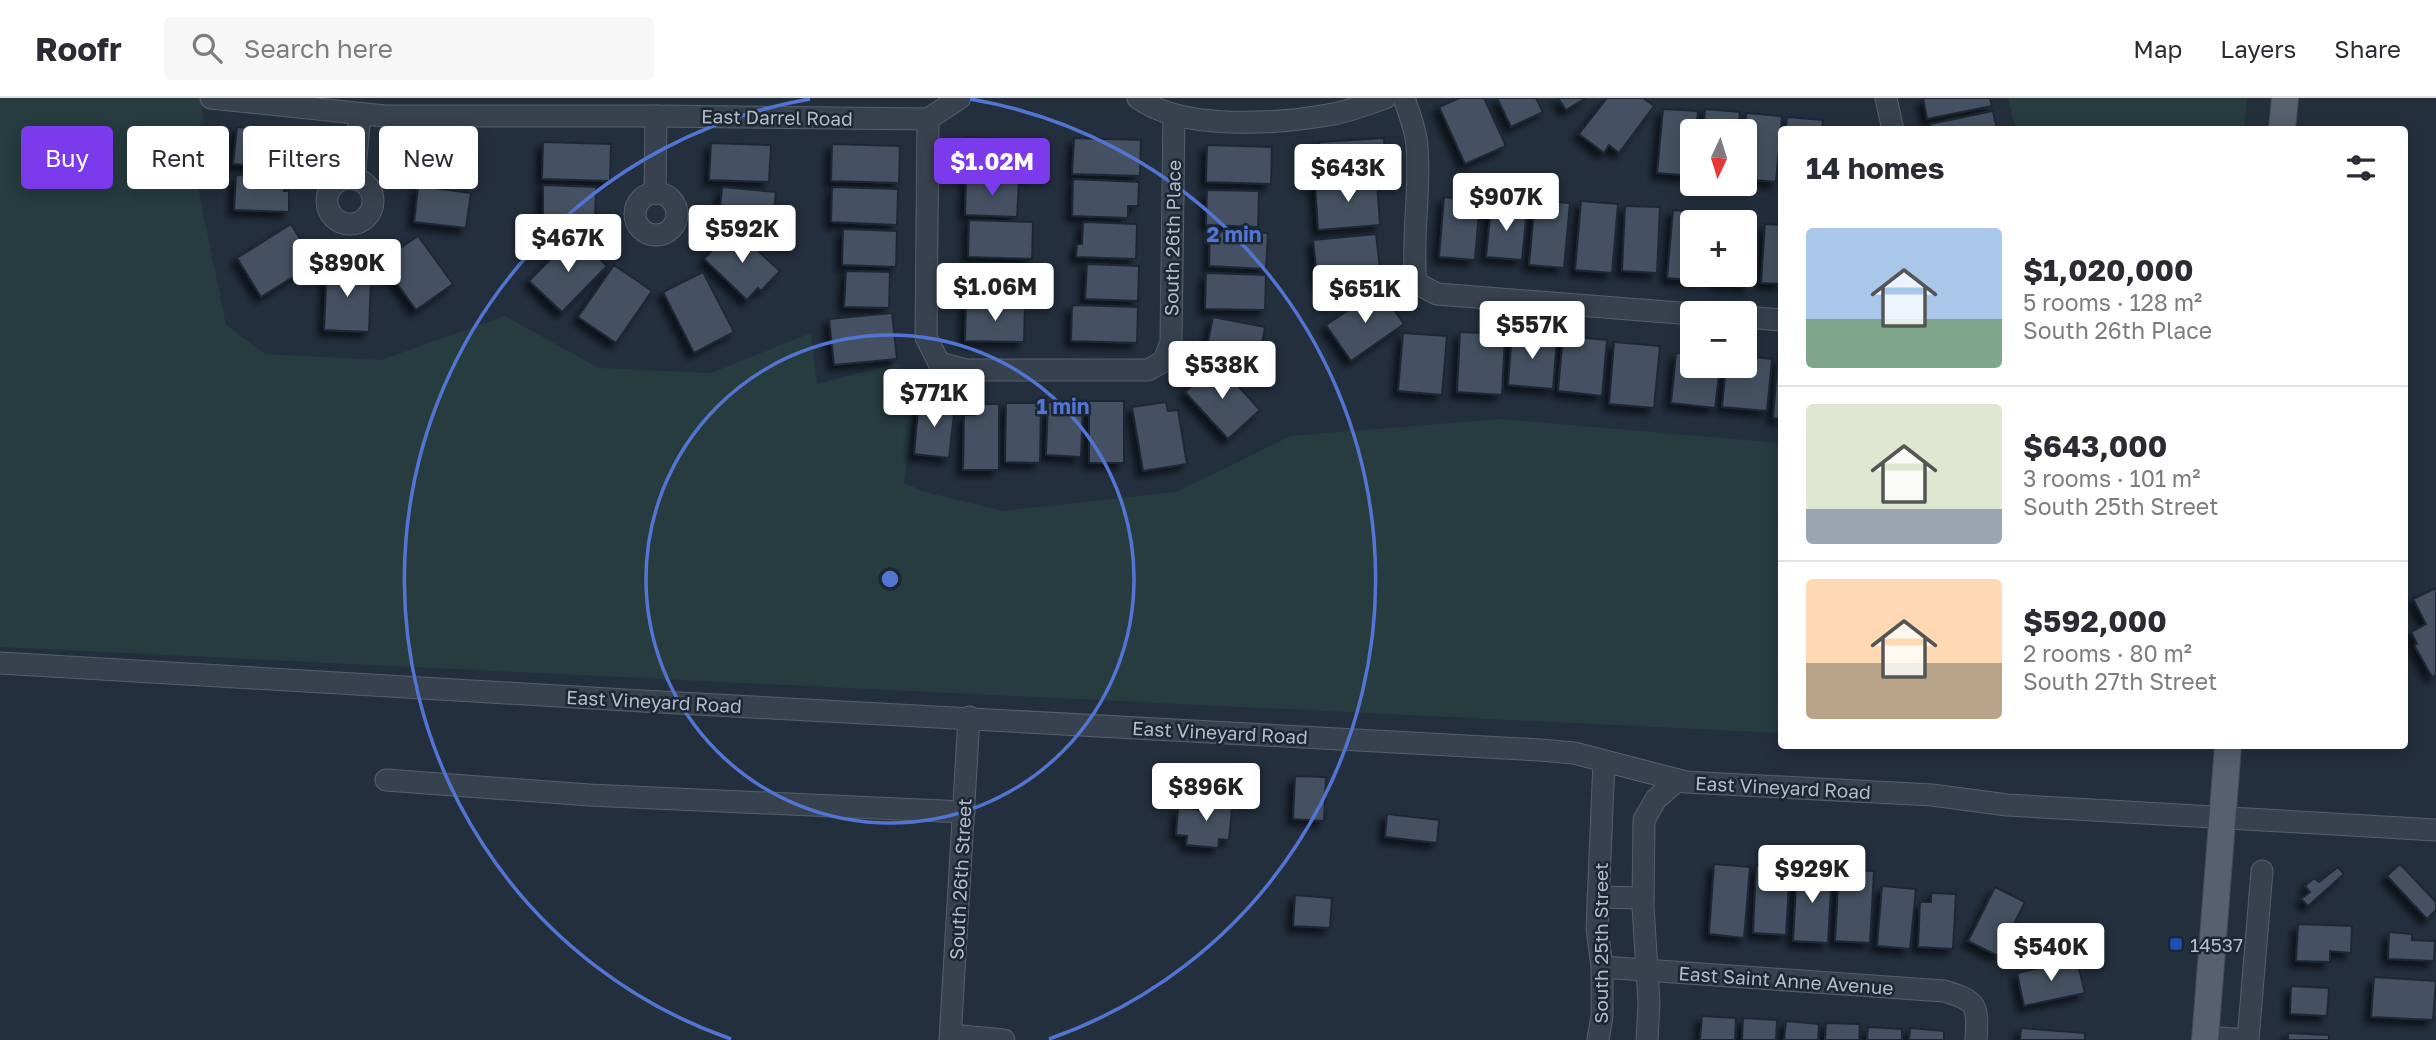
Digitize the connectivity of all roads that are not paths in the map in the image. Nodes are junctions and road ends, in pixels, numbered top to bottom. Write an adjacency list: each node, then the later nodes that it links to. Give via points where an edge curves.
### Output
1 (211, 98): 8 (street, East Darrel Road)
2 (960, 98): 11 (street)
3 (1138, 98): 9 (street)
4 (1384, 98): 9 (street, via 1336,114 1284,121 1240,123)
5 (1404, 98): 16 (street, via 1417,142 1416,283 1437,294)
6 (1886, 98): 13 (street)
7 (2285, 98): 14 (main road)
8 (360, 114): 10 (street, East Darrel Road); 12 (street)
9 (1174, 115): 11 (street, South 26th Place, via 1171,342 1164,360 1148,370 966,370 939,363 926,337)
10 (656, 116): 11 (street, East Darrel Road); 15 (street)
11 (928, 118)
12 (359, 126)
13 (1893, 126)
14 (2282, 126)
15 (655, 192)
16 (1680, 313)
17 (1757, 318): 18 (street)
18 (1778, 320)
19 (0, 663): 20 (street, East Vineyard Road)
20 (970, 717): 22 (street, East Vineyard Road, via 1541,750); 25 (street, South 26th Street)
21 (2228, 749): 26 (main road)
22 (1604, 761): 24 (street, East Vineyard Road); 29 (street, South 25th Street)
23 (386, 780): 25 (street, via 589,795)
24 (1678, 780): 26 (street, East Vineyard Road); 30 (street, via 1656,799 1644,820)
25 (964, 812): 33 (street, South 26th Street)
26 (2222, 818): 27 (street, East Vineyard Road); 34 (main road)
27 (2436, 830)
28 (2262, 871): 39 (street)
29 (1598, 897): 30 (street); 31 (street, South 25th Street)
30 (1643, 898): 32 (street)
31 (1602, 967): 32 (street, East Saint Anne Avenue); 36 (street, South 25th Street)
32 (1646, 970): 37 (street); 38 (street, East Saint Anne Avenue, via 1944,991 1969,999 1976,1009)
33 (950, 1037): 35 (street)
34 (2205, 1038): 39 (street)
35 (1004, 1040)
36 (1598, 1040)
37 (1647, 1040)
38 (1976, 1040)
39 (2248, 1040)

